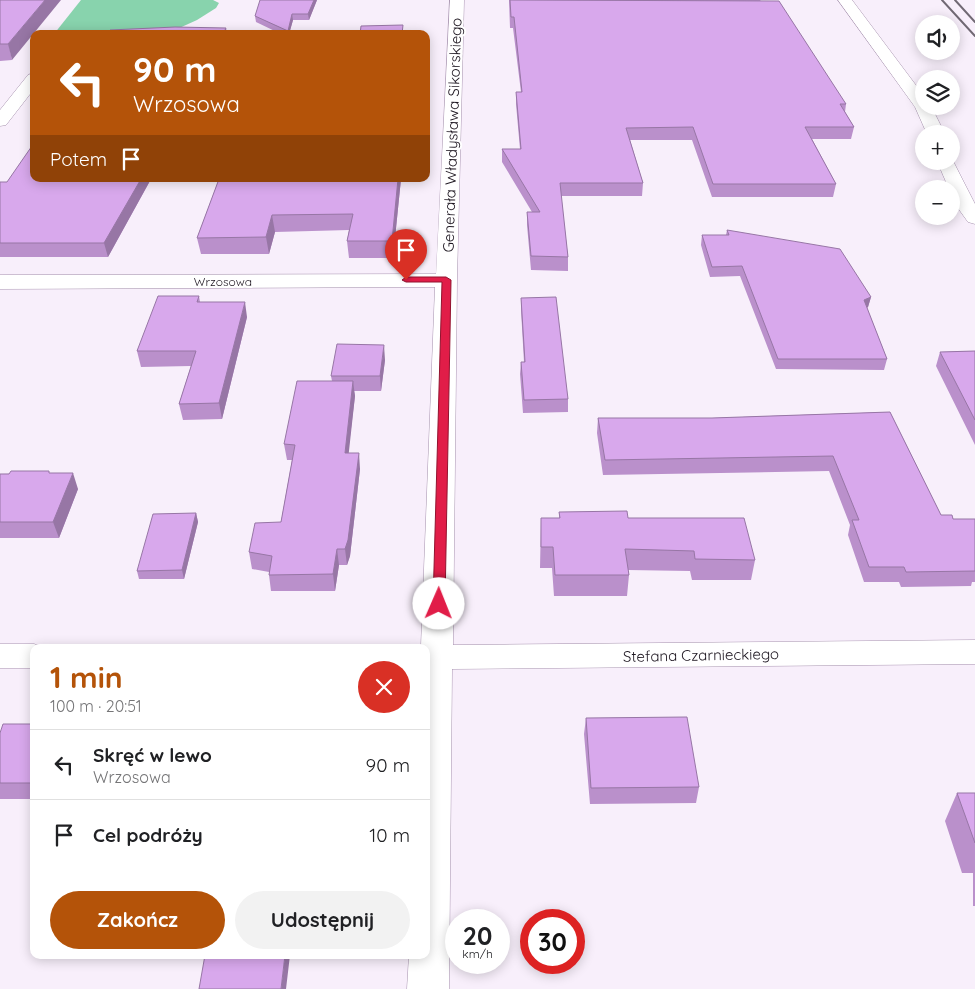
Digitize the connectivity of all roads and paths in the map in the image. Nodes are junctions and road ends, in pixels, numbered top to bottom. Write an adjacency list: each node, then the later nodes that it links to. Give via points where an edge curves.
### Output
1 (456, 0): 8 (street, Generała Władysława Sikorskiego)
2 (844, 0): 5 (street, via 923,108)
3 (30, 83): 4 (street)
4 (0, 121)
5 (932, 125)
6 (950, 170): 7 (street)
7 (975, 218)
8 (446, 280): 9 (street, Wrzosowa); 13 (street, Generała Władysława Sikorskiego)
9 (0, 282)
10 (975, 652): 13 (street, Stefana Czarnieckiego)
11 (0, 656): 12 (street)
12 (30, 656)
13 (432, 657): 14 (street, Generała Władysława Sikorskiego)
14 (430, 823)
15 (428, 959): 16 (street, Generała Władysława Sikorskiego)
16 (428, 989)

